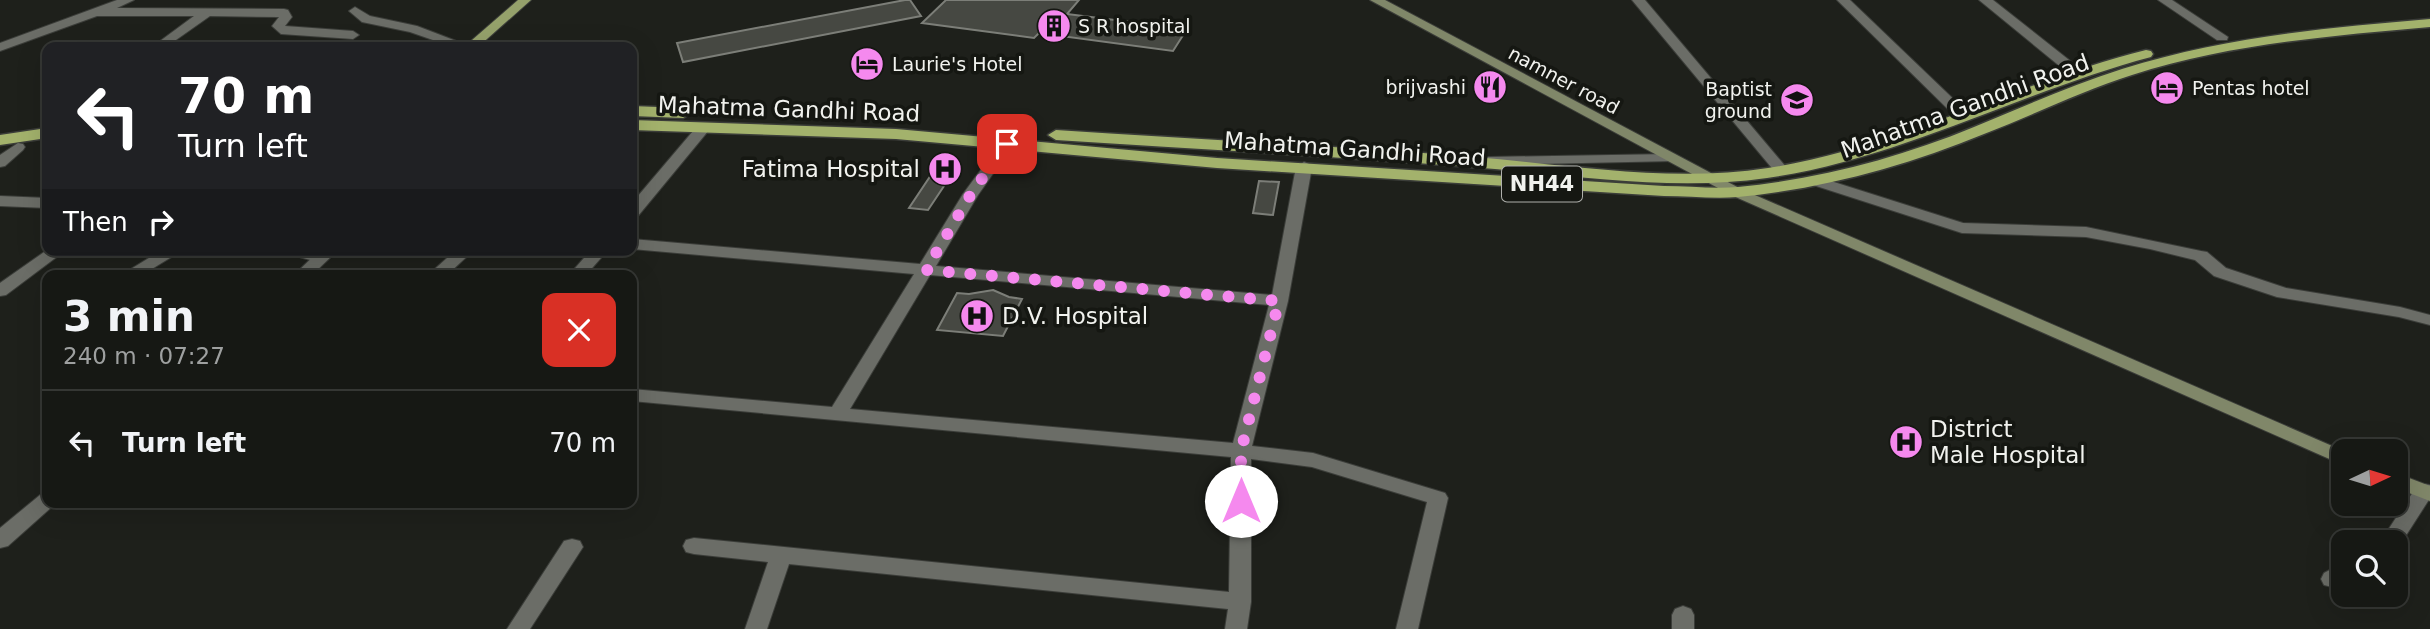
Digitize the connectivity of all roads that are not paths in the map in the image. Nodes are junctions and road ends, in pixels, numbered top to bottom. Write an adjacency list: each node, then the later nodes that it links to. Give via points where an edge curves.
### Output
1 (111, 0): 9 (street)
2 (128, 0): 9 (street)
3 (525, 0): 18 (main road)
4 (1376, 0): 31 (main road, namner road)
5 (1638, 0): 35 (street)
6 (1843, 0): 22 (street)
7 (1985, 0): 20 (street)
8 (2164, 0): 15 (street)
9 (96, 10): 12 (street); 19 (street)
10 (355, 11): 17 (street, via 366,19)
11 (2430, 12): 15 (highway, Mahatma Gandhi Road / NH44, via 2334,18)
12 (205, 14): 14 (street, via 284,13 278,26 281,30); 16 (street)
13 (2430, 23): 37 (highway, Mahatma Gandhi Road / NH44, via 2234,44 2127,72 1979,131)
14 (353, 34)
15 (2222, 37): 20 (highway, Mahatma Gandhi Road / NH44)
16 (165, 42)
17 (453, 42)
18 (474, 42)
19 (0, 47)
20 (2078, 74): 22 (highway, Mahatma Gandhi Road / NH44)
21 (637, 111): 32 (highway, Mahatma Gandhi Road / NH44)
22 (1963, 116): 35 (highway, Mahatma Gandhi Road / NH44)
23 (637, 125): 24 (highway, Mahatma Gandhi Road / NH44)
24 (704, 127): 28 (highway, Mahatma Gandhi Road / NH44, via 896,134); 41 (street)
25 (42, 135): 27 (highway)
26 (42, 137): 29 (highway)
27 (0, 139)
28 (1007, 144): 34 (highway, Mahatma Gandhi Road / NH44); 52 (street)
29 (18, 147): 30 (highway); 33 (street)
30 (0, 150)
31 (1670, 158): 32 (street); 36 (main road, namner road)
32 (1465, 161): 36 (highway, Mahatma Gandhi Road / NH44, via 1587,173)
33 (0, 163)
34 (1304, 167): 38 (highway, Mahatma Gandhi Road / NH44, via 1514,183); 54 (street)
35 (1781, 170): 36 (highway, Mahatma Gandhi Road / NH44)
36 (1707, 177): 38 (main road, namner road)
37 (1815, 181): 38 (highway, Mahatma Gandhi Road / NH44); 55 (street, via 1948,225 1976,230 2086,232 2150,244 2201,256 2220,272 2283,293)
38 (1736, 192): 59 (main road, namner road)
39 (0, 201): 40 (street)
40 (42, 203)
41 (637, 207)
42 (637, 244): 52 (street)
43 (49, 256): 53 (street)
44 (164, 256): 48 (street)
45 (323, 256): 49 (street)
46 (459, 256): 50 (street)
47 (594, 256): 51 (street)
48 (138, 270)
49 (307, 270)
50 (442, 270)
51 (582, 270)
52 (926, 270): 54 (street); 57 (street)
53 (0, 290)
54 (1279, 301): 58 (street)
55 (2430, 320)
56 (637, 395): 57 (street)
57 (838, 413): 58 (street)
58 (1241, 451): 68 (street); 72 (street, via 1313,460 1438,498)
59 (2331, 453)
60 (2408, 485): 61 (main road)
61 (2427, 493): 63 (street)
62 (42, 504): 64 (street)
63 (2399, 530)
64 (0, 540)
65 (694, 546): 67 (street)
66 (572, 547): 69 (street)
67 (781, 555): 68 (street); 70 (street)
68 (1240, 602): 71 (street)
69 (518, 629)
70 (756, 629)
71 (1236, 629)
72 (1407, 629)

